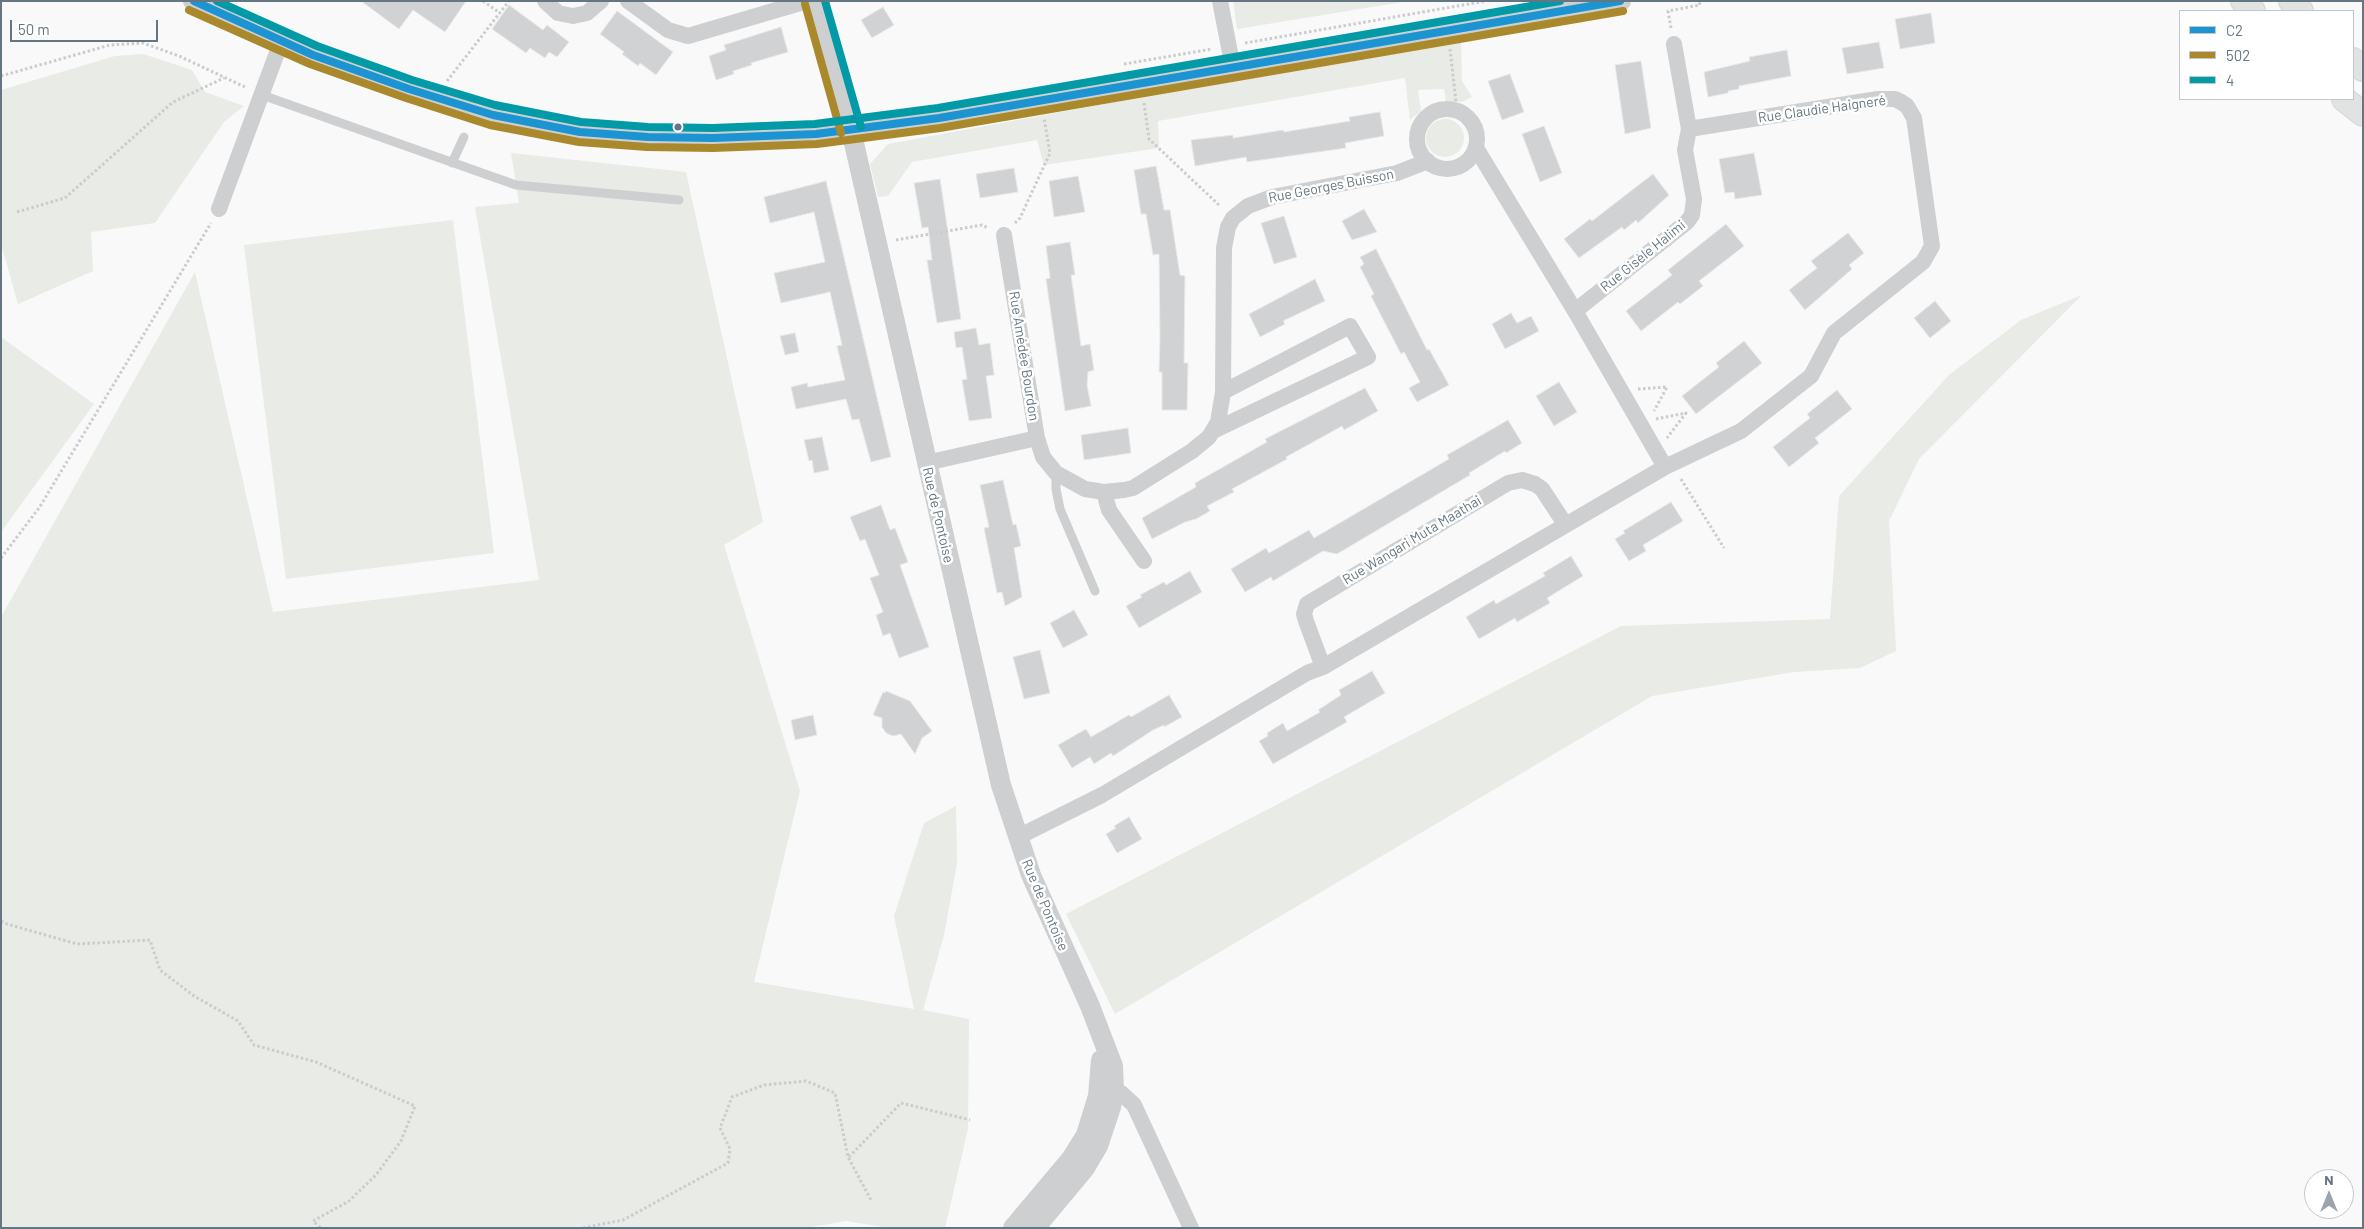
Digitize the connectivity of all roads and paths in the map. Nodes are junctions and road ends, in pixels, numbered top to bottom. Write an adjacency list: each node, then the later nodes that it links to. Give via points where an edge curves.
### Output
1 (193, 1): 19 (street)
2 (483, 1): 17 (path)
3 (509, 1): 17 (path)
4 (601, 1): 13 (street, via 587,13 573,16 558,13)
5 (628, 1): 6 (street, via 668,30 688,36)
6 (807, 1)
7 (815, 1): 32 (street, Rue de Pontoise)
8 (1220, 1): 21 (street)
9 (1699, 1): 20 (path, via 1700,5 1668,10)
10 (2243, 1): 15 (main road)
11 (2291, 1): 16 (main road)
12 (1608, 2): 18 (street)
13 (546, 3)
14 (1444, 8): 18 (path)
15 (2252, 10)
16 (2300, 10)
17 (500, 13): 26 (path)
18 (1448, 31): 21 (street); 29 (path)
19 (281, 42): 25 (street); 26 (street)
20 (1674, 44): 31 (street, Rue Gisèle Halimi)
21 (1232, 68): 24 (street)
22 (1, 76): 23 (path, via 110,44 142,43)
23 (225, 78): 25 (path); 39 (path, via 173,102 65,198)
24 (1141, 84): 27 (street); 40 (path, via 1150,139)
25 (262, 95): 36 (lane); 38 (street)
26 (434, 98): 32 (street, via 527,122 606,134 746,138)
27 (1041, 100): 32 (street); 41 (path, via 1050,153 1020,218)
28 (2345, 100): 30 (main road)
29 (1457, 111): 34 (street, via 1474,125); 35 (street, via 1436,111 1423,121 1418,131 1418,142)
30 (2363, 114)
31 (1689, 129): 43 (street, Rue Gisèle Halimi, via 1685,150 1694,199 1692,215); 52 (street, Rue Claudie Haigneré, via 1895,99 1907,106 1914,118 1932,246 1923,262 1834,333 1811,376 1741,431)
32 (851, 130): 42 (street, Rue de Pontoise)
33 (464, 137): 36 (lane)
34 (1476, 148): 35 (street, via 1470,158 1455,167 1438,167); 43 (street)
35 (1428, 161): 40 (street, Rue Georges Buisson, via 1412,169 1377,178 1272,197 1248,206)
36 (452, 163): 37 (lane, via 516,185)
37 (678, 200)
38 (219, 210): 57 (path, via 39,508)
39 (17, 212)
40 (1233, 218): 45 (street, via 1226,232 1224,248)
41 (1004, 235): 42 (path, via 982,225); 49 (street, Rue Amédée Bourdon)
42 (876, 243): 51 (street, Rue de Pontoise)
43 (1575, 311): 44 (street)
44 (1620, 390): 46 (path, via 1667,387); 50 (street)
45 (1223, 392): 48 (street); 48 (street, via 1350,326 1368,357)
46 (1654, 412)
47 (1649, 420): 50 (path, via 1686,413)
48 (1215, 430): 54 (street, via 1192,451 1133,488)
49 (1037, 438): 51 (street); 53 (street, Rue Amédée Bourdon, via 1043,457)
50 (1654, 449): 52 (street)
51 (926, 463): 61 (street, Rue de Pontoise, via 989,740)
52 (1668, 465): 55 (street); 56 (path)
53 (1056, 473): 54 (street, via 1086,488); 59 (lane, via 1060,510)
54 (1104, 492): 58 (street, via 1109,510)
55 (1565, 524): 60 (street); 60 (street, Rue Wangari Muta Maathai, via 1536,484 1522,480 1508,483 1308,604 1304,614)
56 (1724, 548)
57 (1, 558)
58 (1144, 561)
59 (1095, 591)
60 (1323, 666): 61 (street, via 1096,798)
61 (1018, 837): 63 (street, Rue de Pontoise, via 1111,1056)
62 (1, 921): 67 (path, via 77,944 150,940 160,970 194,996 238,1021 254,1045 316,1062 415,1106 402,1141 376,1175 349,1201 313,1221)
63 (1107, 1088): 69 (street, via 1078,1150); 70 (street, via 1104,1132 1092,1158); 71 (street, via 1128,1098 1134,1105)
64 (970, 1120): 65 (path, via 901,1103)
65 (848, 1157): 66 (path); 68 (path, via 835,1093 806,1081 764,1085 732,1097 720,1128 730,1150 728,1163 624,1220)
66 (872, 1202)
67 (321, 1228)
68 (583, 1228)
69 (1013, 1228)
70 (1035, 1228)
71 (1191, 1228)

